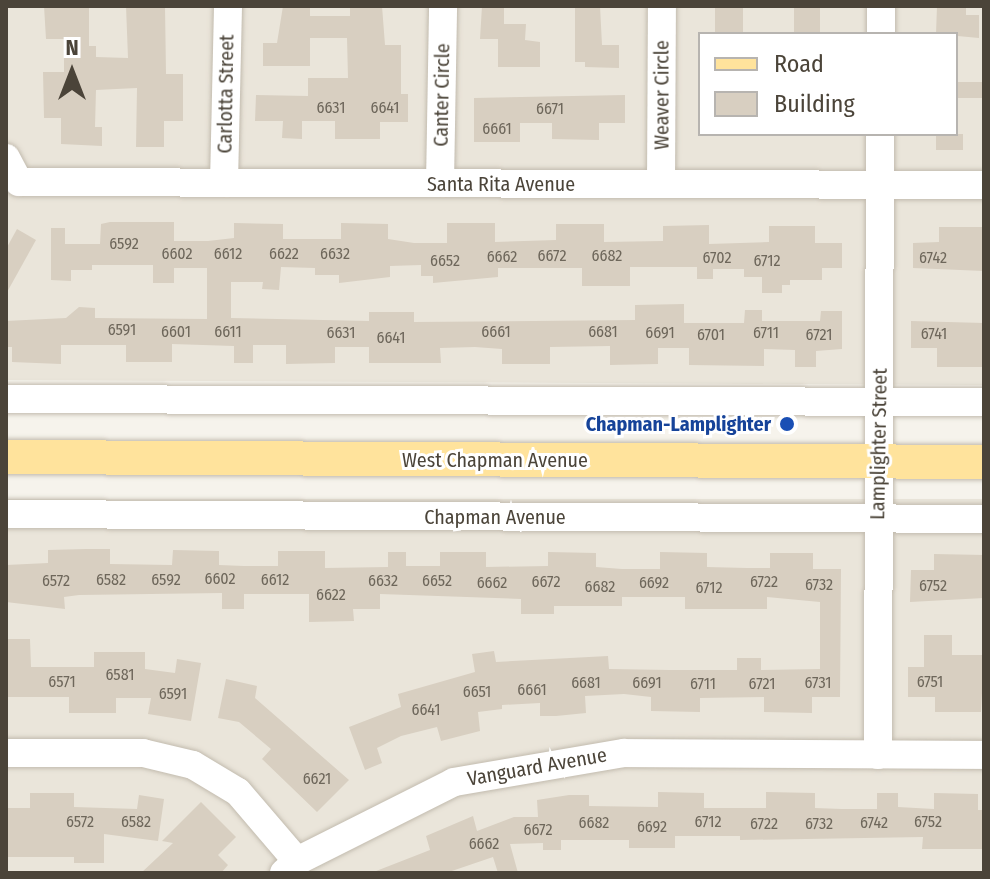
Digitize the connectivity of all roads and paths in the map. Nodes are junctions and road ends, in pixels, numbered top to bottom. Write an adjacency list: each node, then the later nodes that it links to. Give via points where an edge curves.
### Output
1 (228, 6): 8 (street, Carlotta Street)
2 (443, 6): 9 (street, Canter Circle)
3 (662, 6): 10 (street, Weaver Circle)
4 (881, 6): 5 (street)
5 (881, 32)
6 (880, 136): 11 (street, Lamplighter Street)
7 (12, 170): 8 (street, Santa Rita Avenue)
8 (224, 183): 9 (street, Santa Rita Avenue)
9 (440, 183): 10 (street, Santa Rita Avenue)
10 (661, 184): 11 (street, Santa Rita Avenue)
11 (880, 185): 12 (street, Santa Rita Avenue); 14 (street, Lamplighter Street)
12 (984, 185)
13 (6, 399): 14 (street)
14 (881, 402): 15 (street); 17 (street, Lamplighter Street)
15 (984, 402)
16 (6, 457): 17 (main road, West Chapman Avenue)
17 (879, 462): 18 (main road, West Chapman Avenue); 20 (street, Lamplighter Street)
18 (984, 462)
19 (6, 514): 20 (street, Chapman Avenue)
20 (877, 519): 21 (street, Chapman Avenue); 23 (street, Lamplighter Street)
21 (984, 519)
22 (6, 753): 25 (street, Vanguard Avenue, via 143,753 193,765 238,792)
23 (878, 755): 24 (street, Vanguard Avenue); 25 (street, Vanguard Avenue, via 624,753 454,782)
24 (984, 755)
25 (290, 867)

